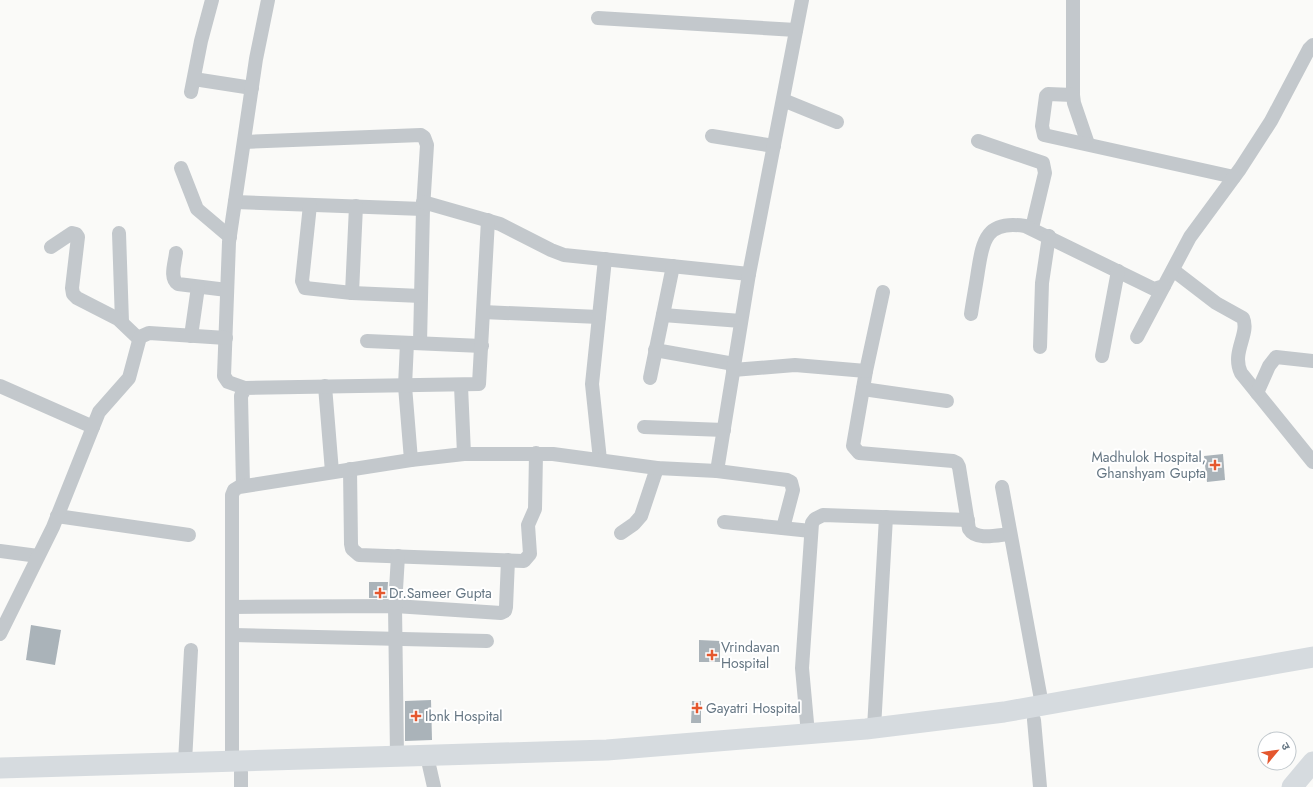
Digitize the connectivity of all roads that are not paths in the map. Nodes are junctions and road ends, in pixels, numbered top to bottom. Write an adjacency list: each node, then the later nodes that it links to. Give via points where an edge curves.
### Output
1 (212, 0): 8 (street, via 192,86)
2 (268, 0): 8 (street)
3 (802, 0): 6 (street)
4 (1073, 0): 9 (street)
5 (598, 18): 6 (street)
6 (796, 30): 10 (street)
7 (1313, 45): 18 (street, via 1271,121)
8 (252, 88): 14 (street)
9 (1073, 95): 15 (street); 15 (street, via 1046,96 1043,133 1046,136)
10 (783, 100): 11 (street); 16 (street)
11 (836, 122)
12 (712, 136): 16 (street)
13 (978, 141): 24 (street, via 1043,163 1045,173)
14 (244, 142): 19 (street); 22 (street, via 421,135 427,145)
15 (1088, 144): 18 (street)
16 (774, 146): 34 (street)
17 (181, 168): 27 (street, via 197,209)
18 (1234, 177): 32 (street, via 1190,237)
19 (235, 202): 20 (street); 27 (street)
20 (310, 205): 21 (street); 39 (street, via 303,285 309,290)
21 (356, 206): 22 (street); 39 (street)
22 (423, 206): 23 (street); 40 (street)
23 (488, 220): 30 (street, via 564,255); 41 (street)
24 (1032, 228): 26 (street); 42 (street, via 1005,225 996,228 985,238)
25 (119, 234): 46 (street)
26 (1049, 236): 33 (street); 54 (street, via 1042,283)
27 (230, 237): 37 (street)
28 (51, 248): 46 (street, via 72,233 76,234 78,237 73,294)
29 (176, 253): 36 (street, via 174,281)
30 (604, 259): 31 (street); 44 (street)
31 (673, 266): 34 (street); 43 (street)
32 (1173, 270): 35 (street); 67 (street, via 1216,304 1243,318 1245,324 1237,364)
33 (1118, 271): 35 (street, via 1154,289); 56 (street)
34 (749, 274): 45 (street)
35 (1164, 286): 48 (street)
36 (198, 287): 37 (street); 47 (street)
37 (227, 290): 49 (street)
38 (883, 292): 59 (street)
39 (352, 293): 40 (street)
40 (421, 296): 52 (street)
41 (483, 312): 44 (street); 53 (street)
42 (971, 314)
43 (663, 315): 45 (street); 55 (street)
44 (599, 317): 75 (street, via 592,384)
45 (741, 320): 58 (street)
46 (122, 322): 50 (street)
47 (191, 336): 49 (street); 50 (street, via 149,333)
48 (1137, 337)
49 (226, 338): 65 (street, via 225,380)
50 (139, 339): 69 (street, via 129,378 102,407)
51 (367, 342): 52 (street)
52 (413, 343): 53 (street); 63 (street)
53 (482, 346): 64 (street, via 479,384)
54 (1040, 347)
55 (655, 350): 58 (street); 60 (street)
56 (1102, 356)
57 (1313, 361): 67 (street, via 1276,357)
58 (734, 367): 59 (street, via 795,365); 71 (street)
59 (866, 371): 66 (street)
60 (650, 378)
61 (0, 386): 69 (street)
62 (325, 386): 63 (street); 65 (street); 80 (street)
63 (405, 386): 64 (street); 74 (street)
64 (461, 386): 73 (street)
65 (245, 388): 81 (street, via 241,396)
66 (863, 389): 68 (street); 85 (street, via 853,441 855,450 859,453 957,463)
67 (1257, 393): 76 (street)
68 (947, 401)
69 (93, 427): 83 (street)
70 (644, 427): 71 (street)
71 (724, 430): 79 (street)
72 (536, 453): 73 (street); 75 (street); 95 (street, via 535,509 528,525 530,554 524,561)
73 (464, 454): 74 (street)
74 (411, 460): 78 (street)
75 (600, 460): 77 (street)
76 (1313, 462)
77 (656, 468): 79 (street); 89 (street, via 641,516)
78 (350, 469): 80 (street); 94 (street, via 352,549 359,554)
79 (717, 471): 87 (street, via 791,482 793,490)
80 (332, 472): 81 (street)
81 (242, 486): 96 (street, via 234,490 232,495)
82 (1002, 487): 90 (street)
83 (57, 516): 91 (street); 93 (street)
84 (886, 517): 85 (street); 88 (street, via 823,515 815,519); 107 (street)
85 (968, 520): 90 (street, via 969,529 975,536)
86 (724, 522): 87 (street)
87 (782, 528): 88 (street)
88 (811, 531): 108 (street, via 802,668)
89 (621, 533)
90 (1010, 534): 106 (street)
91 (189, 535)
92 (0, 551): 93 (street)
93 (38, 556): 98 (street)
94 (398, 556): 95 (street); 97 (street)
95 (508, 560): 97 (street, via 506,607 501,613)
96 (233, 606): 97 (street); 100 (street)
97 (395, 606): 101 (street)
98 (3, 618): 99 (street)
99 (0, 634)
100 (233, 635): 101 (street); 114 (street)
101 (395, 638): 102 (street); 109 (street)
102 (487, 641)
103 (191, 650): 110 (street)
104 (1313, 657): 106 (highway)
105 (1313, 670): 106 (highway)
106 (1038, 713): 107 (highway); 112 (highway, via 872,738 622,756); 117 (street)
107 (874, 728): 108 (highway)
108 (808, 734): 109 (highway, via 607,750)
109 (397, 756): 114 (highway)
110 (185, 762): 113 (highway); 114 (highway)
111 (1313, 762): 118 (highway)
112 (429, 765): 114 (highway); 116 (street)
113 (0, 768)
114 (238, 773): 115 (highway)
115 (0, 777)
116 (434, 787)
117 (1040, 787)
118 (1292, 787)

